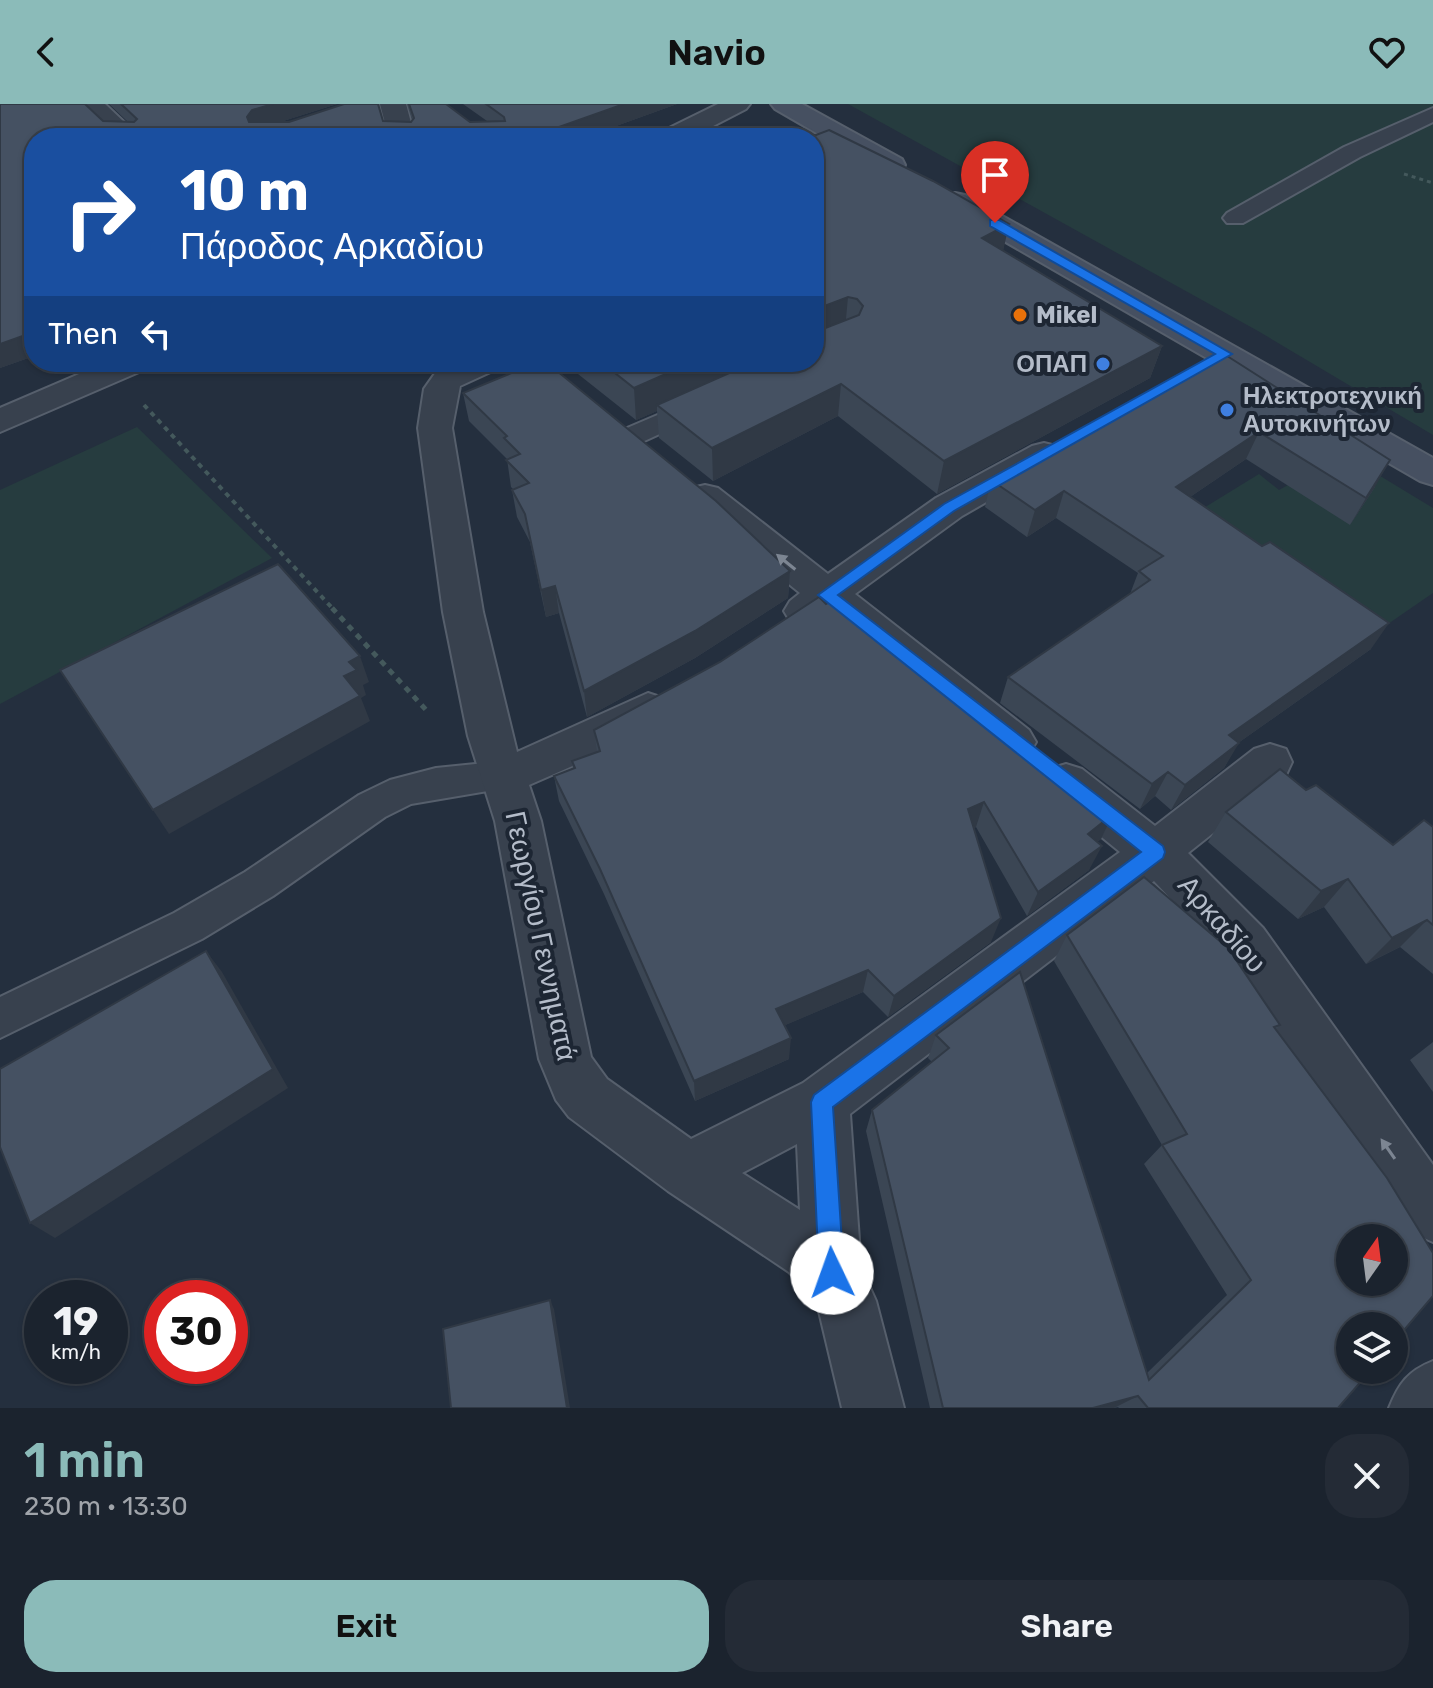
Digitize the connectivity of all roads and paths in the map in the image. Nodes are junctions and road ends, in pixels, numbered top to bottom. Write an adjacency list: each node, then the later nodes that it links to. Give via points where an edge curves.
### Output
1 (90, 104): 6 (street)
2 (393, 104): 7 (street)
3 (737, 104): 8 (street)
4 (784, 104): 9 (main road)
5 (1433, 114): 11 (lane, via 1352,152)
6 (117, 128)
7 (399, 128)
8 (690, 128)
9 (816, 128)
10 (829, 138): 12 (main road)
11 (1235, 218)
12 (1225, 354): 16 (street); 21 (main road)
13 (110, 372): 18 (street)
14 (128, 372): 24 (path)
15 (463, 372): 27 (street, Γεωργίου Γεννηματά, via 441,389 435,428 463,612 490,736)
16 (1183, 377)
17 (727, 393): 19 (lane)
18 (0, 421)
19 (619, 427): 22 (street, Αρκαδίου, one-way to 19)
20 (1072, 438): 22 (street, via 949,507)
21 (1433, 473)
22 (826, 595): 23 (street); 28 (street, Αρκαδίου)
23 (774, 632)
24 (382, 663)
25 (680, 691): 27 (street, via 594,738)
26 (1270, 762): 28 (street)
27 (505, 776): 29 (lane, via 403,791 188,926); 31 (street, Γεωργίου Γεννηματά, via 565,1059 575,1082 588,1098)
28 (1156, 852): 30 (street); 32 (street, Αρκαδίου, one-way to 28, via 1246,944)
29 (0, 1018)
30 (822, 1102): 31 (street); 33 (street)
31 (688, 1171): 33 (street, Γεωργίου Γεννηματά, via 800,1244)
32 (1433, 1213)
33 (832, 1273): 35 (street, Γεωργίου Γεννηματά, via 846,1301)
34 (1433, 1392): 36 (street)
35 (873, 1408)
36 (1420, 1408)

